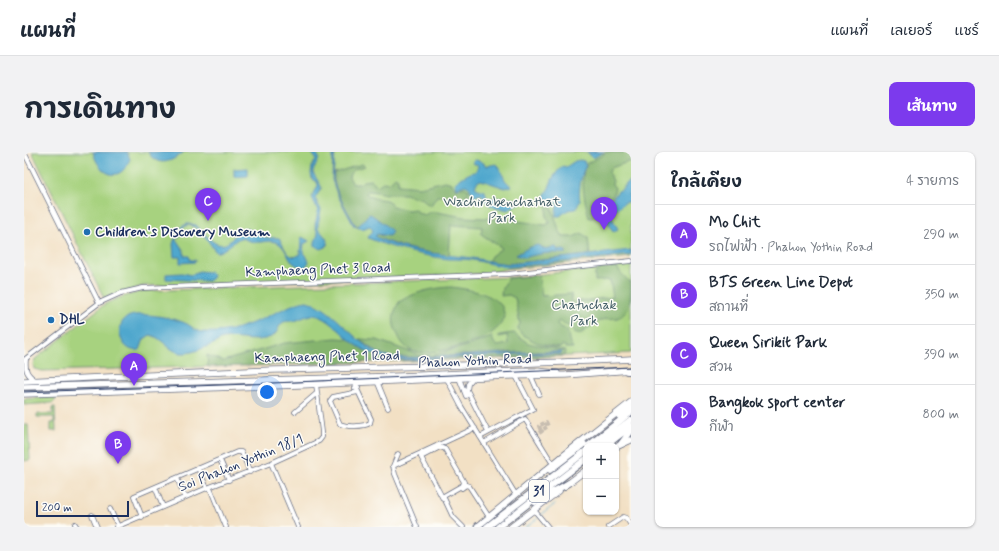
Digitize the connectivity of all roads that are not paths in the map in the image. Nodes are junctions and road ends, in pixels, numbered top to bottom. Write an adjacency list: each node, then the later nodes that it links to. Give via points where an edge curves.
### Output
1 (24, 152): 3 (street)
2 (631, 261): 3 (street, Kamphaeng Phet 3 Road, via 508,274 143,288)
3 (99, 303): 4 (street, Kamphaeng Phet 3 Road)
4 (25, 359): 14 (street, Kamphaeng Phet 3 Road, via 28,375)
5 (631, 359): 14 (main road, Kamphaeng Phet 1 Road)
6 (630, 371): 8 (main road, Phahon Yothin Road)
7 (417, 375): 8 (main road, Phahon Yothin Road, via 536,371); 15 (main road); 18 (main road, Phahon Yothin Road)
8 (566, 375): 10 (main road, Phahon Yothin Road)
9 (516, 376): 10 (main road, Phahon Yothin Road); 11 (main road, Phahon Yothin Road); 38 (street, via 533,409)
10 (531, 376): 26 (street)
11 (473, 377): 12 (main road, Phahon Yothin Road); 20 (street)
12 (459, 378): 13 (main road, Phahon Yothin Road); 20 (street)
13 (447, 379): 15 (main road, Phahon Yothin Road); 36 (street)
14 (36, 380): 16 (main road, Kamphaeng Phet 1 Road)
15 (404, 380): 17 (main road, Phahon Yothin Road)
16 (24, 381)
17 (377, 381): 22 (main road, Phahon Yothin Road); 29 (street)
18 (169, 382): 21 (main road, Phahon Yothin Road); 23 (main road)
19 (316, 384): 22 (main road, Phahon Yothin Road); 23 (main road, Phahon Yothin Road); 24 (street, Soi Phahon Yothin 18/1)
20 (465, 386): 38 (street)
21 (24, 387)
22 (357, 387): 22 (street, via 330,399 340,424 346,426 370,423)
23 (184, 389): 25 (main road, Phahon Yothin Road)
24 (317, 393): 31 (street); 59 (street, Soi Phahon Yothin 18/1, via 321,440)
25 (24, 394)
26 (539, 394)
27 (631, 398): 56 (main road)
28 (631, 402): 64 (main road, 31)
29 (388, 408)
30 (631, 408): 64 (main road, via 556,466)
31 (295, 412)
32 (631, 412): 43 (highway)
33 (631, 416): 44 (highway)
34 (631, 420): 45 (highway)
35 (631, 425): 46 (highway); 47 (highway)
36 (475, 428): 40 (street); 60 (street)
37 (631, 431): 48 (highway)
38 (487, 433): 40 (street)
39 (631, 435): 49 (main road)
40 (480, 437): 42 (street)
41 (631, 440): 50 (main road)
42 (484, 443): 56 (street, via 525,419); 70 (street)
43 (592, 443)
44 (597, 443)
45 (601, 443)
46 (608, 443)
47 (608, 443)
48 (619, 445)
49 (619, 445)
50 (619, 446)
51 (583, 450): 73 (highway, via 532,489)
52 (583, 453): 73 (highway, 31)
53 (398, 454): 60 (street)
54 (583, 457): 90 (highway, 31)
55 (220, 460): 61 (street); 62 (street, via 240,452); 66 (street)
56 (551, 461): 64 (main road)
57 (583, 462): 74 (highway, 31)
58 (583, 462): 91 (highway, 31)
59 (271, 463): 62 (street, Soi Phahon Yothin 18/1); 85 (street)
60 (393, 466): 86 (street)
61 (198, 468): 65 (street); 69 (street)
62 (250, 472): 66 (street, Soi Phahon Yothin 18/1)
63 (583, 472): 67 (main road, 31)
64 (538, 476): 70 (main road, 31)
65 (177, 478): 68 (street); 71 (street)
66 (229, 480): 69 (street, Soi Phahon Yothin 18/1)
67 (569, 484): 74 (highway); 77 (main road, 31)
68 (155, 487): 75 (street); 79 (street, via 134,496)
69 (208, 488): 71 (street, Soi Phahon Yothin 18/1); 84 (street)
70 (516, 495): 80 (main road, 31)
71 (185, 497): 75 (street, Soi Phahon Yothin 18/1)
72 (442, 498): 72 (street, via 421,457 445,448 464,482); 80 (street, via 468,485); 87 (street, via 453,517)
73 (523, 500): 89 (highway, 31)
74 (529, 505): 91 (highway, 31)
75 (163, 507): 79 (street, Soi Phahon Yothin 18/1)
76 (110, 509): 83 (street)
77 (534, 510): 92 (main road, 31); 93 (street)
78 (92, 515): 82 (street)
79 (142, 516): 83 (street, Soi Phahon Yothin 18/1)
80 (489, 517): 88 (main road, 31)
81 (631, 525): 94 (street, via 622,517)
82 (97, 527)
83 (117, 527)
84 (226, 527)
85 (298, 527)
86 (417, 527)
87 (463, 527)
88 (478, 527)
89 (487, 527)
90 (492, 527)
91 (499, 527)
92 (511, 527)
93 (548, 527)
94 (608, 527)

